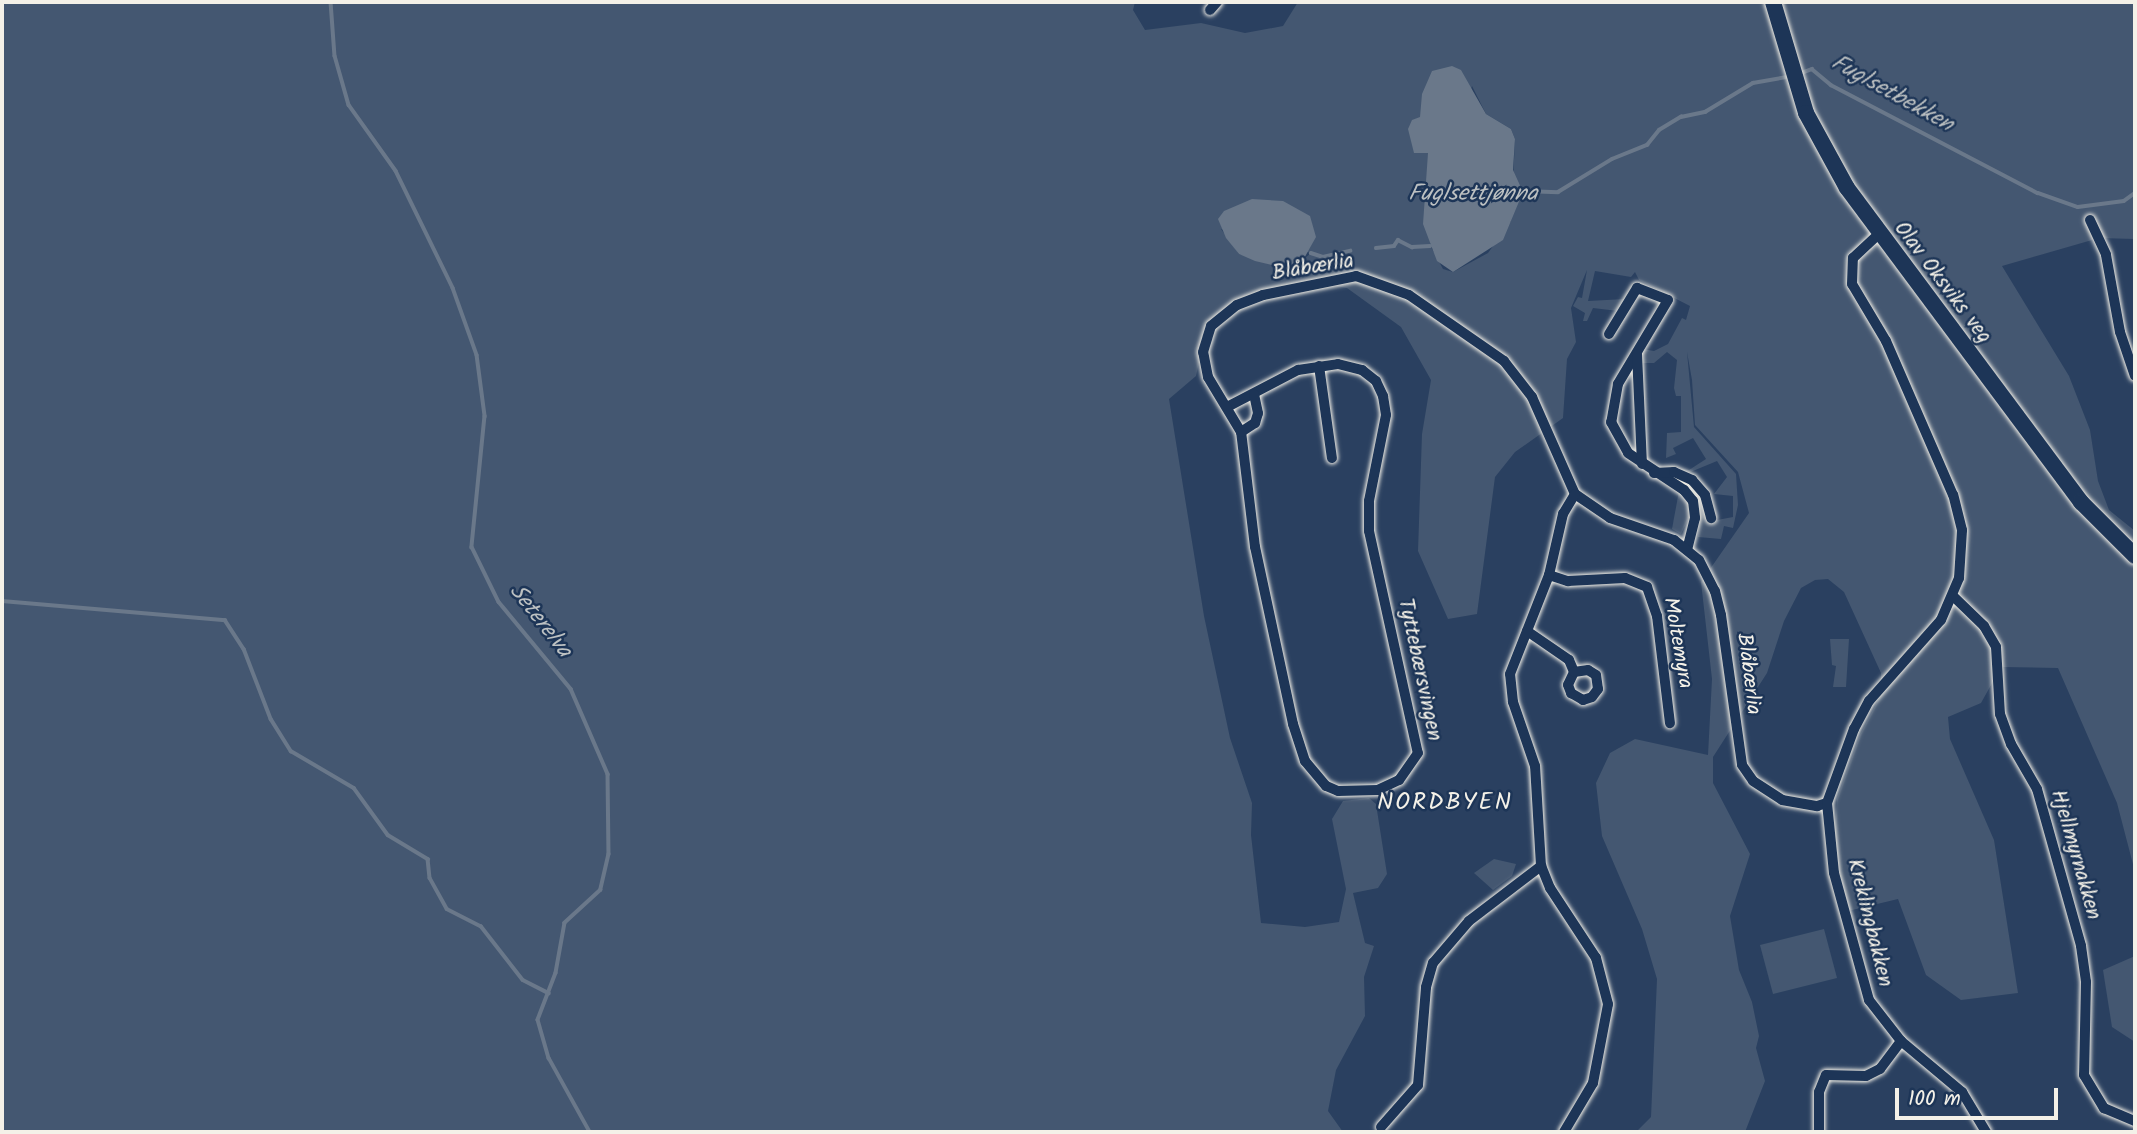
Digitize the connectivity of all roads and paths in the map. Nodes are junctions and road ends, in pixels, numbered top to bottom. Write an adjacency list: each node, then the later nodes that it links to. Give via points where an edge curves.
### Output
1 (1773, 2): 3 (street, Olav Oksviks veg, via 1805,113 1821,147)
2 (2090, 220): 7 (street, via 2106,255 2120,332)
3 (1879, 234): 17 (street, Olav Oksviks veg, via 2073,492); 19 (street, via 1853,258 1849,272 1886,341 1953,495 1962,530)
4 (1609, 334): 5 (street, via 1637,288 1668,300)
5 (1637, 354): 12 (street, via 1643,407); 12 (street, via 1614,396 1611,422 1618,441)
6 (1320, 366): 8 (street, Tyttebærsvingen, via 1281,376); 10 (street, Tyttebærsvingen, via 1338,364 1362,370 1376,381 1386,415 1369,501 1369,531 1418,753 1399,780 1378,790 1338,792 1314,777 1305,761 1268,616); 11 (street)
7 (2135, 376)
8 (1254, 394): 9 (street, Tyttebærsvingen); 10 (street, via 1255,423)
9 (1229, 406): 10 (street, Tyttebærsvingen); 14 (street, Blåbærlia, via 1208,377 1203,352 1211,326 1222,314 1263,295 1362,278 1409,295 1504,361 1532,397)
10 (1241, 432)
11 (1332, 458)
12 (1642, 464): 13 (street)
13 (1654, 473): 15 (street, via 1674,472 1692,480 1705,495); 16 (street, via 1679,486 1693,501 1695,518)
14 (1575, 494): 16 (street, Blåbærlia, via 1600,513); 18 (street, via 1560,523)
15 (1711, 518)
16 (1687, 549): 23 (street, Blåbærlia, via 1715,591 1742,765 1753,780 1783,800 1805,807)
17 (2135, 556)
18 (1549, 575): 20 (street); 22 (street, Moltemyra, via 1568,581 1625,578 1647,587 1657,616)
19 (1953, 596): 23 (street, via 1941,620 1869,701); 26 (street, Hjellmyrnakken, via 1984,626 1996,647 2000,714 2037,789 2081,946 2086,982 2084,1075 2104,1108)
20 (1527, 631): 21 (street, via 1556,648); 24 (street, via 1513,661 1510,690 1535,766)
21 (1574, 672)
22 (1670, 723)
23 (1827, 803): 25 (street, Kreklingbakken, via 1835,873 1859,978 1879,1016)
24 (1541, 866): 27 (street, via 1469,922 1433,963 1426,987 1418,1085); 28 (street, via 1596,958 1608,1004 1593,1083)
25 (1901, 1041): 29 (street, via 1880,1069 1866,1076 1826,1074 1819,1092); 30 (street, Kreklingbakken, via 1962,1092)
26 (2135, 1121)
27 (1381, 1128)
28 (1564, 1132)
29 (1819, 1132)
30 (1986, 1132)

